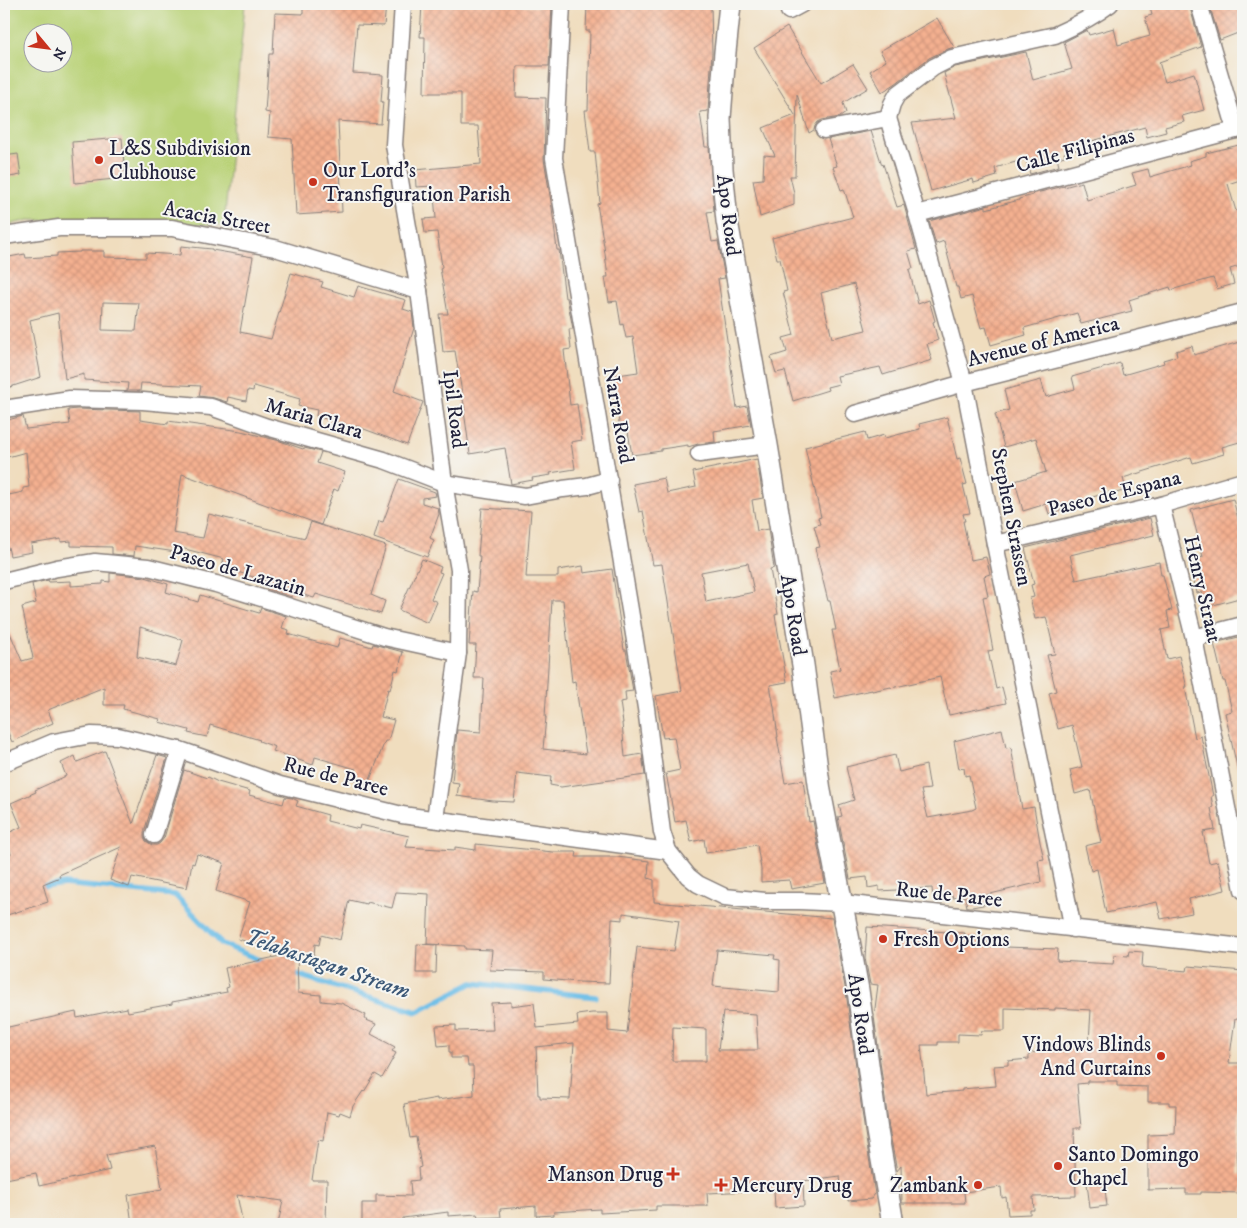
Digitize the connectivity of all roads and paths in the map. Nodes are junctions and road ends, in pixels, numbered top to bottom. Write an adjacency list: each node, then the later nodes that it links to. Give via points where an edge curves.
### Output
1 (403, 4): 11 (street, Ipil Road, via 394,145)
2 (562, 4): 18 (street, Narra Road, via 554,158)
3 (730, 4): 16 (street, Apo Road, via 720,118 722,169 727,221)
4 (1110, 4): 6 (street, via 1054,35 952,58 934,67 897,95)
5 (1199, 4): 7 (street)
6 (888, 118): 8 (street); 9 (street, Stephen Strassen)
7 (1240, 129): 9 (street, Calle Filipinas)
8 (824, 130)
9 (917, 214): 13 (street, Stephen Strassen)
10 (4, 236): 11 (street, Acacia Street, via 60,228 172,228 275,248)
11 (418, 291): 20 (street, Ipil Road)
12 (1243, 312): 13 (street, Avenue of America)
13 (964, 383): 15 (street, Avenue of America); 22 (street, Stephen Strassen)
14 (4, 409): 20 (street, Maria Clara, via 70,399 211,407 384,460)
15 (854, 414)
16 (767, 445): 17 (street); 34 (street, Apo Road, via 820,791)
17 (699, 454)
18 (609, 480): 20 (street, Maria Clara, via 525,496); 30 (street, Narra Road, via 646,708)
19 (1243, 481): 21 (street, Paseo de Espana)
20 (444, 483): 26 (street, Ipil Road, via 459,570)
21 (1161, 505): 22 (street, Paseo de Espana); 25 (street, Henry Straat)
22 (995, 544): 35 (street, Stephen Strassen)
23 (4, 581): 26 (street, Paseo de Lazatin, via 95,562 148,567 232,589 384,637)
24 (1243, 625): 25 (street)
25 (1194, 638): 33 (street, Henry Straat)
26 (458, 653): 29 (street, Ipil Road)
27 (180, 750): 28 (street, Rue de Paree, via 118,736 90,735 54,742); 29 (street, Rue de Paree, via 280,785 402,815); 31 (street)
28 (4, 763)
29 (435, 819): 32 (street, Rue de Paree)
30 (662, 832): 32 (street, Rue de Paree)
31 (154, 835)
32 (668, 851): 34 (street, Rue de Paree, via 688,876 725,897)
33 (1243, 890)
34 (842, 903): 35 (street, Rue de Paree); 37 (street, Apo Road)
35 (1073, 929): 36 (street, Rue de Paree)
36 (1243, 946)
37 (893, 1224)

